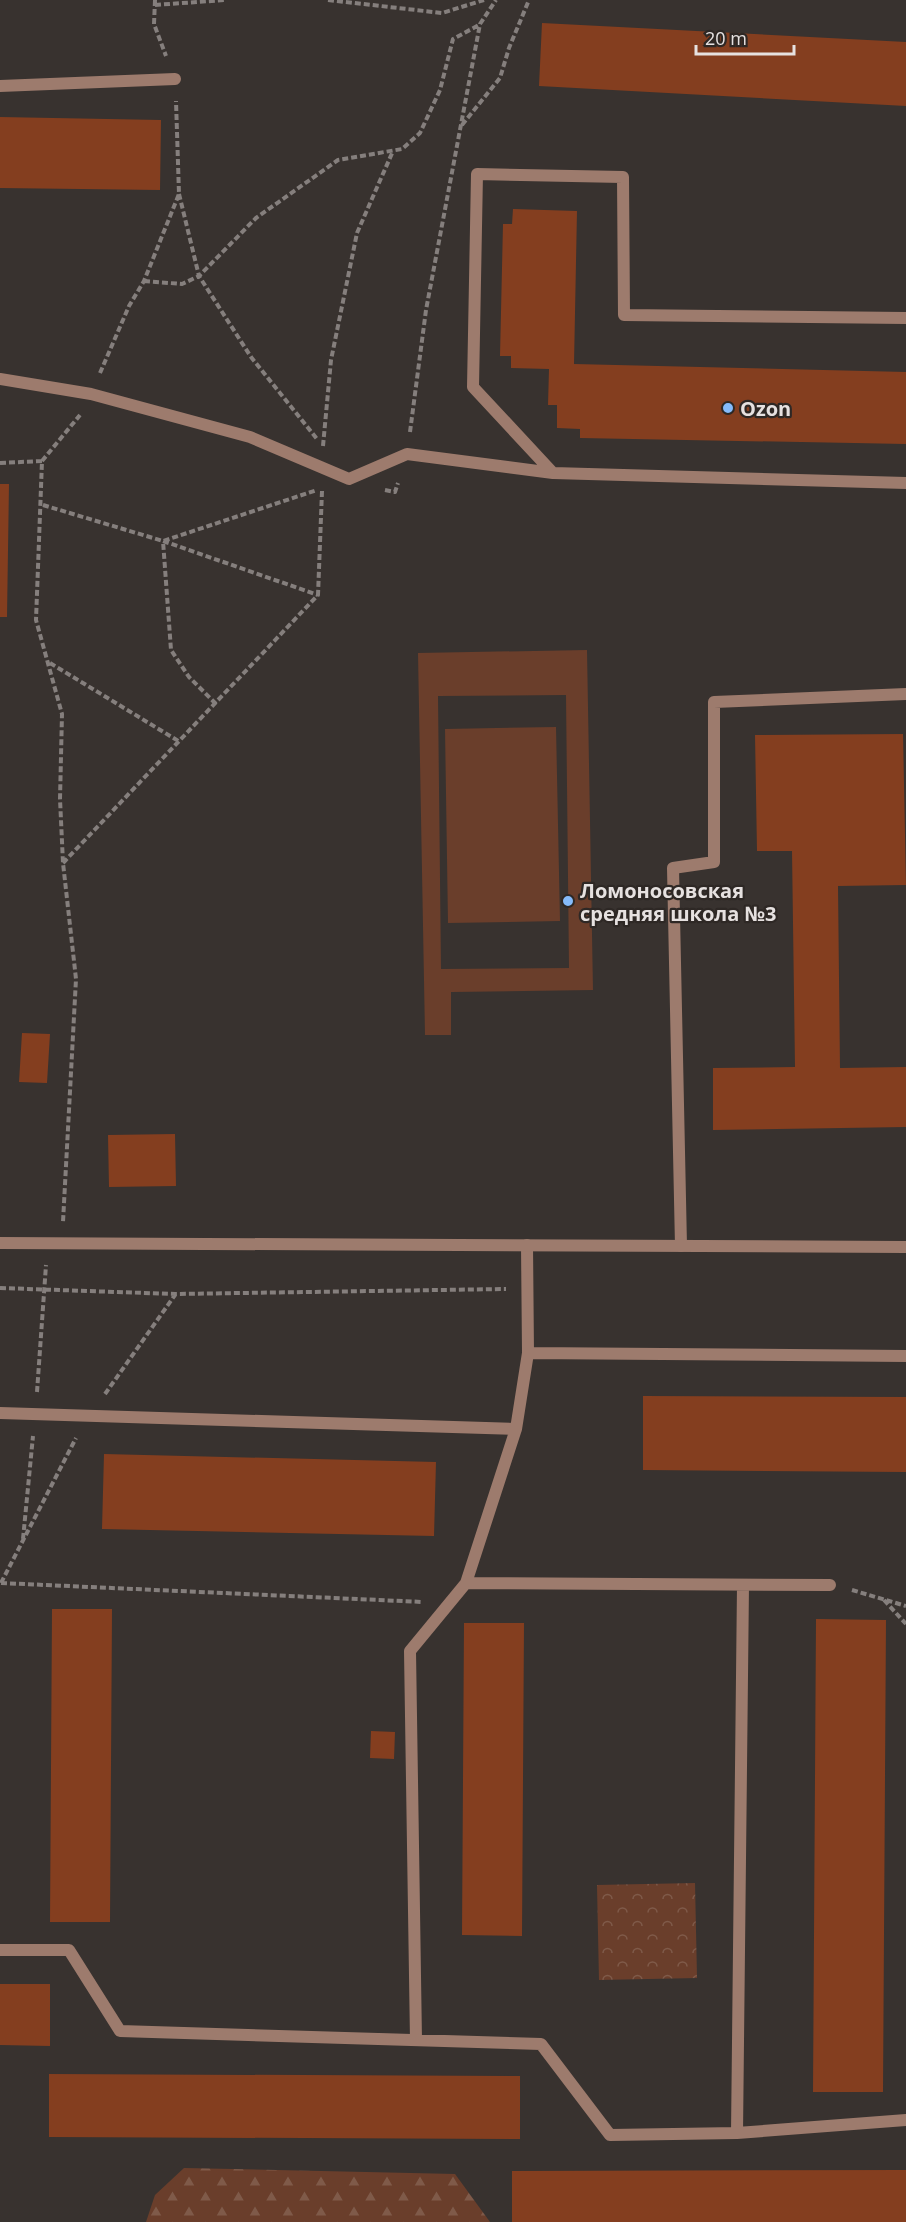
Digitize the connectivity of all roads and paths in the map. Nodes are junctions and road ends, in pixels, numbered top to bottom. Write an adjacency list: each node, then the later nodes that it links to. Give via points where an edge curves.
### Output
1 (225, 0): 6 (path)
2 (328, 0): 3 (path, via 442,13)
3 (484, 0)
4 (496, 0): 7 (path)
5 (529, 0): 10 (path, via 500,78)
6 (155, 3): 8 (path, via 154,24)
7 (480, 24): 10 (path); 11 (path, via 453,39 440,90 420,133 402,149)
8 (175, 79): 9 (street); 12 (path)
9 (0, 86)
10 (461, 126): 19 (path, via 426,310)
11 (393, 151): 13 (path, via 338,160 256,218); 18 (path, via 357,233 331,360)
12 (179, 194): 13 (path); 14 (path)
13 (199, 276): 14 (path, via 182,284); 18 (path, via 251,357)
14 (144, 281): 17 (path)
15 (906, 318): 23 (street, via 624,315 623,177 477,174 473,387)
16 (0, 379): 17 (street)
17 (91, 394): 20 (path, via 76,423); 22 (street, via 250,436)
18 (323, 447): 22 (path); 24 (path)
19 (407, 454): 23 (street); 24 (street); 24 (path, via 395,492)
20 (42, 461): 21 (path); 26 (path)
21 (0, 463)
22 (319, 466): 24 (street)
23 (553, 473): 25 (street)
24 (349, 479)
25 (906, 483)
26 (43, 505): 27 (path); 29 (path, via 36,620)
27 (163, 541): 28 (path); 28 (path, via 323,488); 31 (path, via 171,650 189,677)
28 (318, 595): 31 (path)
29 (49, 663): 32 (path); 33 (path, via 62,714)
30 (906, 694): 37 (street, via 714,702 714,862 673,868)
31 (216, 704): 32 (path)
32 (180, 742): 33 (path)
33 (63, 863): 35 (path, via 76,980)
34 (0, 1243): 35 (street)
35 (61, 1243): 36 (street)
36 (527, 1245): 37 (street); 40 (street)
37 (681, 1246): 38 (street)
38 (906, 1247)
39 (0, 1288): 40 (path, via 175,1294)
40 (528, 1289): 41 (street)
41 (528, 1353): 42 (street); 44 (street)
42 (906, 1356)
43 (0, 1413): 44 (street)
44 (516, 1429): 45 (street)
45 (466, 1583): 47 (street); 50 (street)
46 (0, 1584): 50 (path)
47 (742, 1585): 48 (street); 56 (street)
48 (830, 1586): 49 (path)
49 (883, 1599): 51 (path); 52 (path)
50 (449, 1603): 54 (street, via 410,1652)
51 (906, 1606)
52 (906, 1624)
53 (0, 1950): 54 (street, via 69,1950 120,2031)
54 (416, 2040): 56 (street, via 541,2044 610,2135)
55 (906, 2120): 56 (street)
56 (737, 2133)

